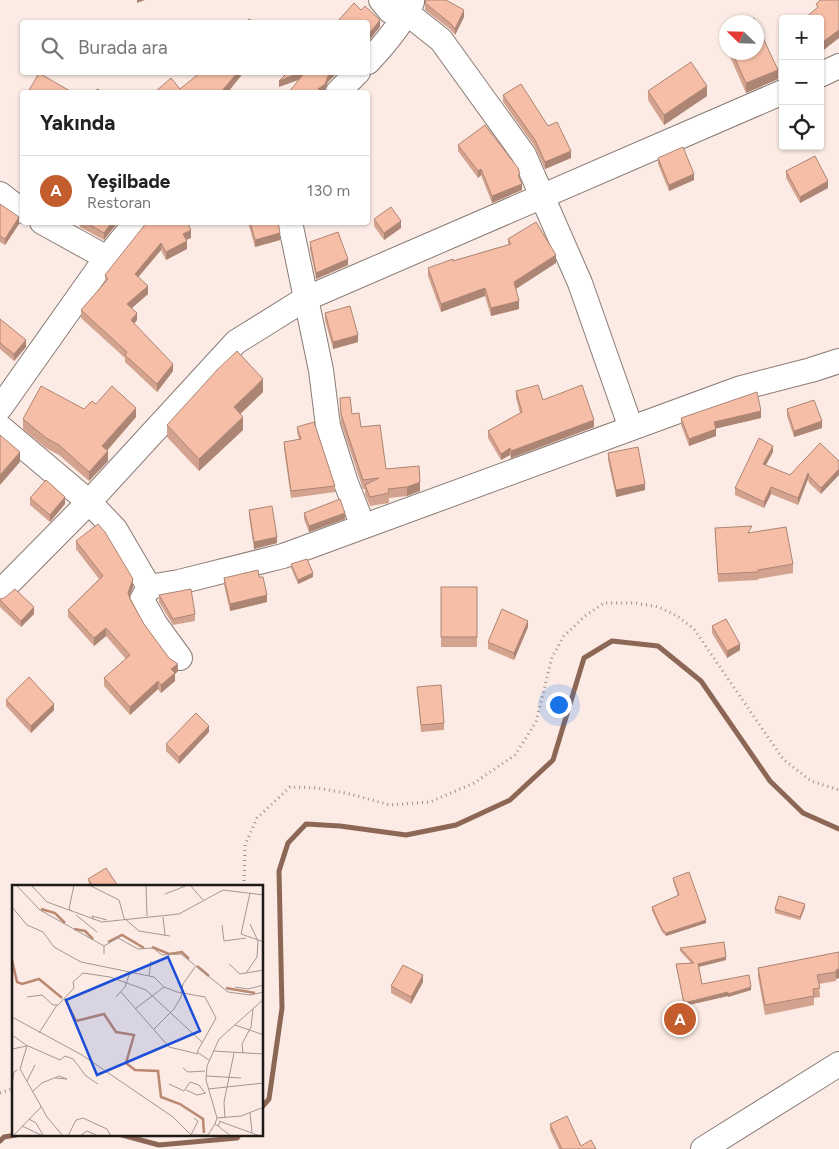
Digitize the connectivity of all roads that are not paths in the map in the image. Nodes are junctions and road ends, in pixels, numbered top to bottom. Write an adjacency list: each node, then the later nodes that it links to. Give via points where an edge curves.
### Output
1 (381, 0): 2 (street, via 390,11)
2 (410, 6): 3 (street); 10 (street, via 441,40 524,155)
3 (370, 60)
4 (839, 66): 5 (street)
5 (824, 73)
6 (355, 75): 7 (street)
7 (340, 90)
8 (779, 94): 10 (street)
9 (0, 194): 11 (street)
10 (542, 198): 16 (street); 20 (street, via 580,283)
11 (20, 209)
12 (47, 225): 15 (street)
13 (134, 225): 15 (street)
14 (291, 225): 16 (street)
15 (107, 258): 18 (street)
16 (305, 299): 21 (street, via 236,342); 22 (street, via 321,370 328,426)
17 (839, 361): 20 (street, via 742,388)
18 (0, 408)
19 (0, 427): 21 (street)
20 (631, 428): 22 (street)
21 (88, 502): 23 (street, via 114,529); 24 (street)
22 (363, 526): 23 (street, via 283,556)
23 (149, 587): 25 (street, via 142,600)
24 (0, 592)
25 (180, 658)
26 (839, 1064): 27 (street)
27 (703, 1149)

